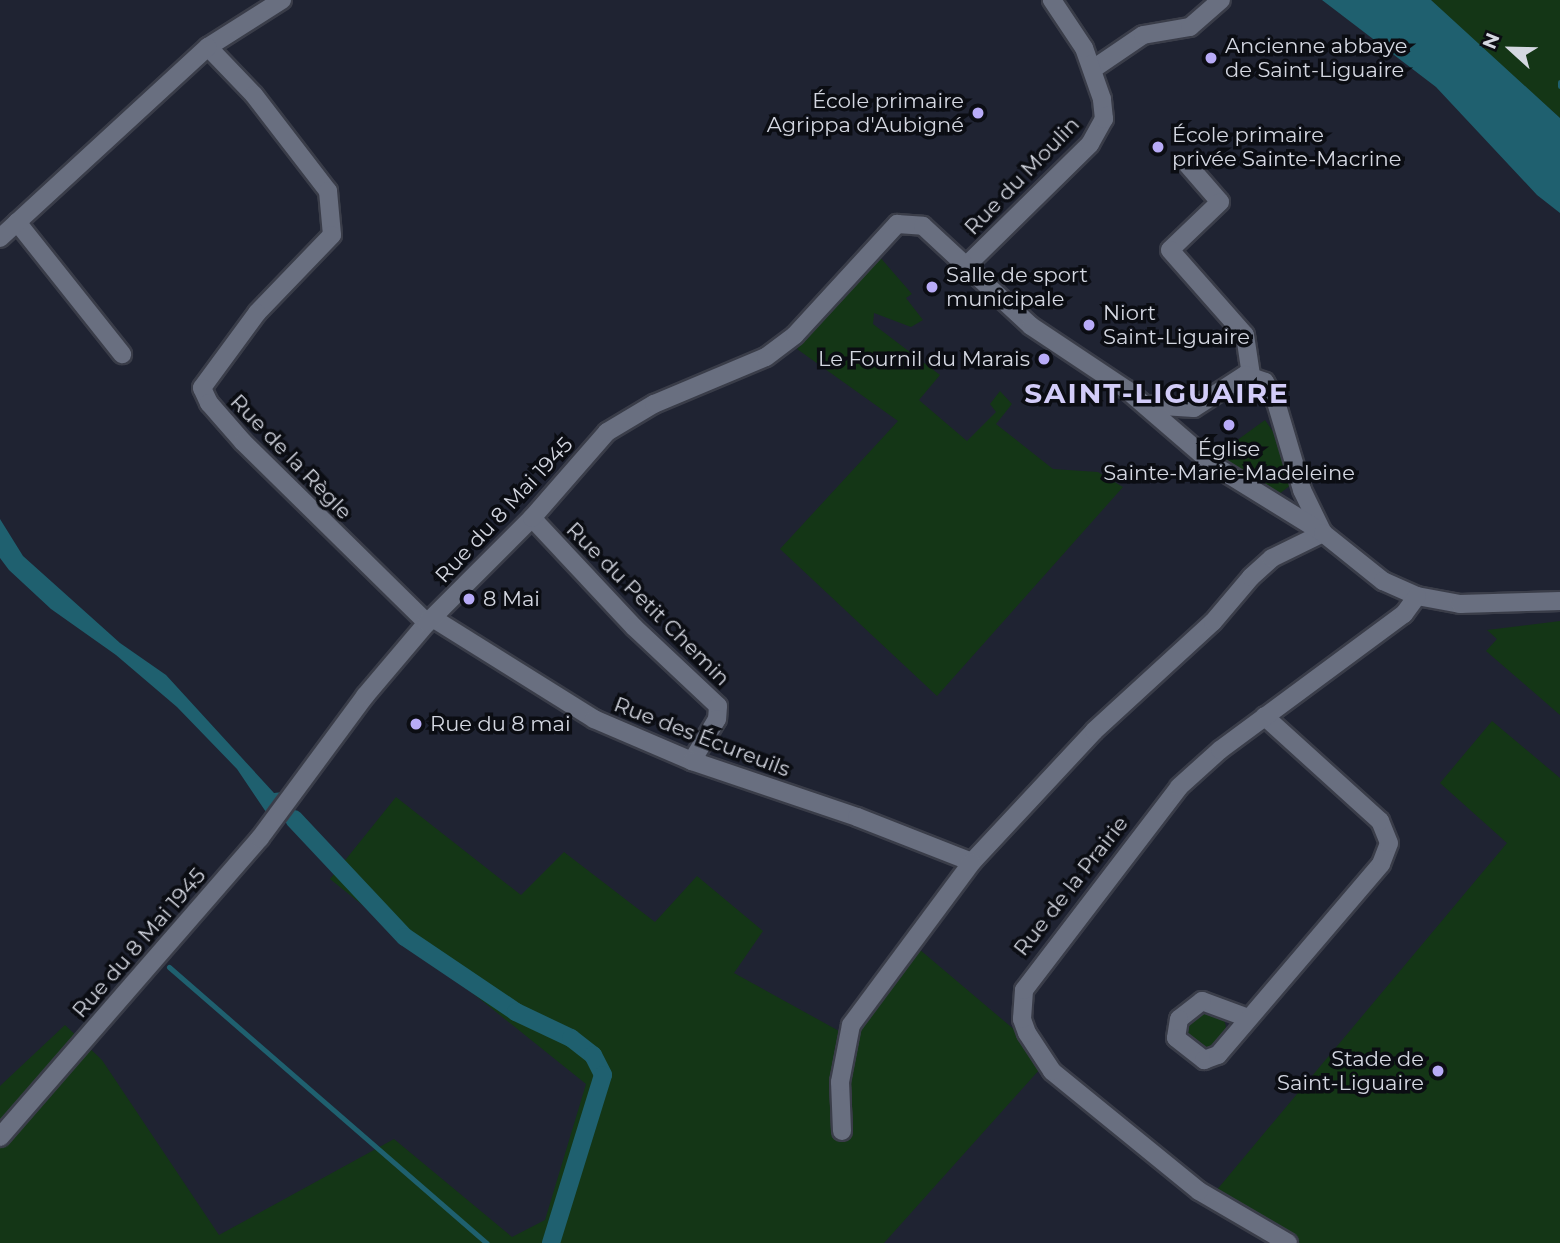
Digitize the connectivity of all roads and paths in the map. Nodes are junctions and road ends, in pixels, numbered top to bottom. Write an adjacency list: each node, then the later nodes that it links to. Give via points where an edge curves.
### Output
1 (282, 0): 4 (street)
2 (1052, 0): 5 (street, Rue du Moulin)
3 (1221, 0): 5 (street, via 1189,27 1143,35)
4 (208, 47): 7 (street, via 196,53); 21 (street, Rue de la Règle, via 254,95 328,191 332,235 257,313 202,388 243,442)
5 (1093, 69): 9 (street, Rue du Moulin, via 1104,119 1090,144)
6 (1187, 164): 11 (street, via 1220,202 1170,250 1245,335)
7 (17, 222): 8 (street); 10 (street)
8 (0, 238)
9 (966, 266): 12 (street, Rue du 8 Mai 1945, via 1031,326); 17 (street, Rue du 8 Mai 1945, via 923,226 897,224 786,343 750,367 622,420 592,447)
10 (122, 354)
11 (1251, 375): 13 (street); 15 (street, via 1273,393)
12 (1146, 405): 13 (street); 14 (street, Rue du 8 Mai 1945)
13 (1194, 408): 14 (street, via 1182,422)
14 (1183, 439): 16 (street, Rue du 8 Mai 1945)
15 (1302, 490): 16 (street, via 1292,506); 18 (street)
16 (1279, 508): 18 (street, Rue du 8 Mai 1945)
17 (532, 518): 21 (street, Rue du 8 Mai 1945); 23 (street, Rue du Petit Chemin, via 634,627 718,706 717,719)
18 (1323, 533): 19 (street, via 1367,571); 24 (street, via 1272,558 1251,577 1213,622 1094,731)
19 (1417, 596): 20 (street, via 1480,606); 22 (street, Rue de la Prairie, via 1404,614)
20 (1560, 600)
21 (431, 621): 23 (street, Rue des Écureuils, via 530,676 574,709); 27 (street, Rue du 8 Mai 1945, via 365,696 260,838)
22 (1264, 716): 25 (street, via 1380,821 1389,843 1381,864); 28 (street, Rue de la Prairie, via 1199,768 1147,825 1029,978 1022,1019 1035,1049 1060,1080 1199,1191)
23 (692, 761): 24 (street, Rue des Écureuils, via 858,817)
24 (972, 862): 26 (street, via 851,1025 840,1082)
25 (1248, 1018)
26 (842, 1131)
27 (0, 1137)
28 (1288, 1243)

